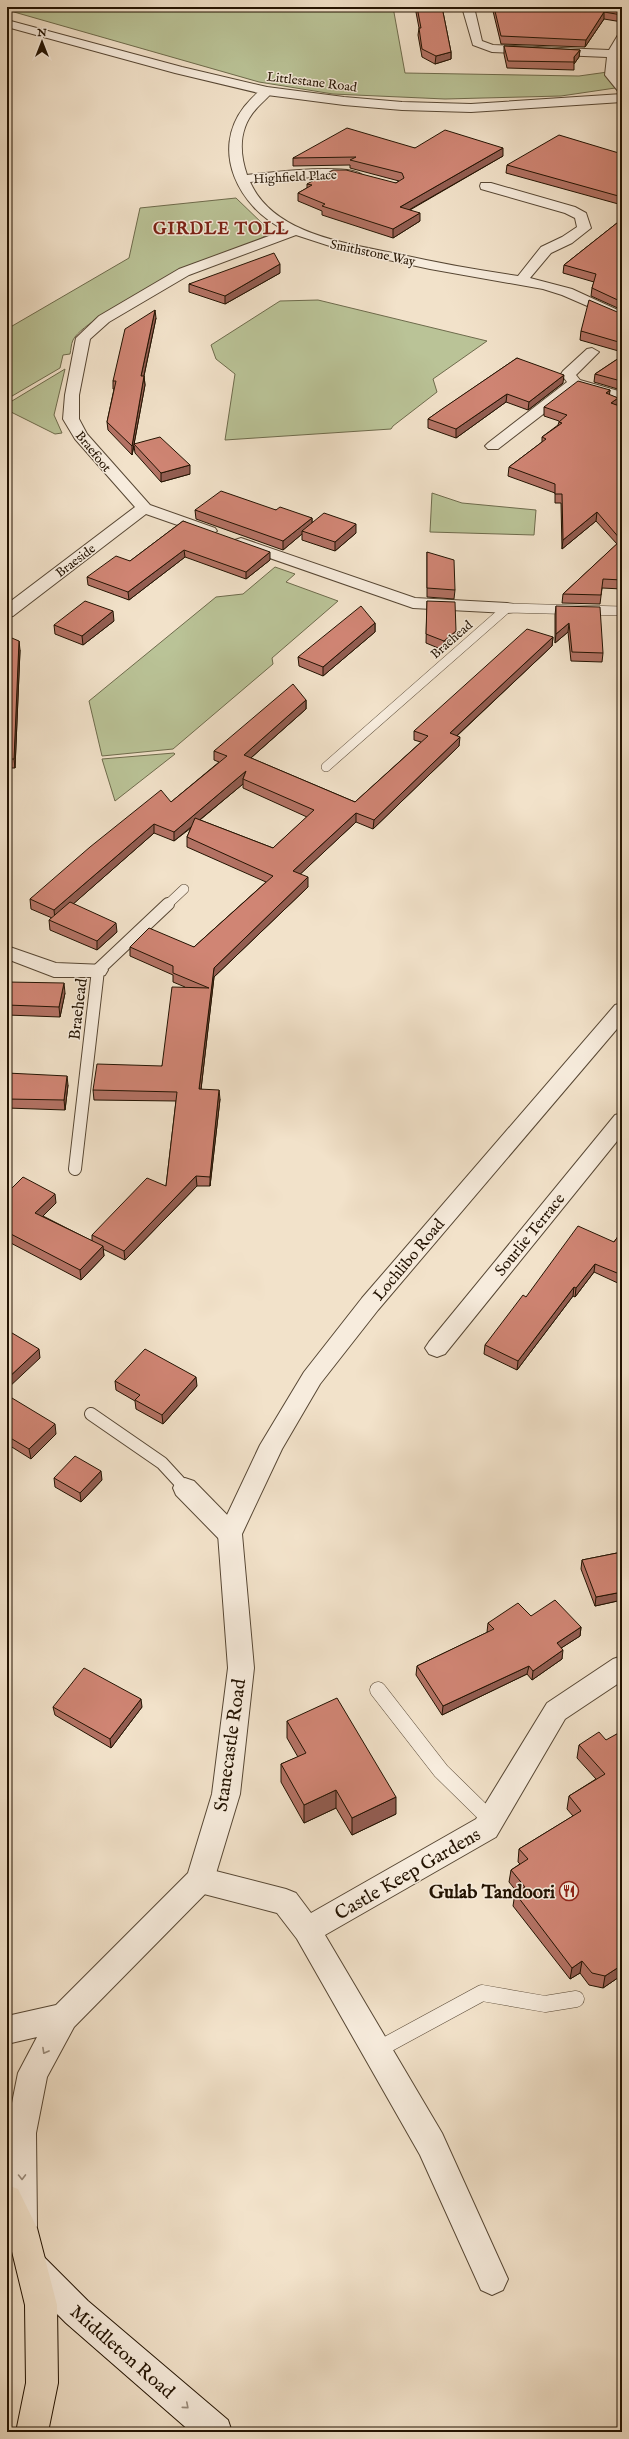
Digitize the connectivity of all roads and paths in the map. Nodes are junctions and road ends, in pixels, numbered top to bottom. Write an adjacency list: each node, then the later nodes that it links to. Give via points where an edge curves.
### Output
1 (468, 7): 4 (street, via 477,43 481,46)
2 (7, 23): 6 (street, Littlestane Road)
3 (622, 37): 4 (street)
4 (613, 54): 5 (street, via 611,75)
5 (622, 88)
6 (267, 91): 7 (street, Littlestane Road, via 402,106 463,108); 9 (street, Smithstone Way, via 248,108 235,135 234,154)
7 (622, 98)
8 (367, 178): 9 (street, Highfield Place, via 326,172)
9 (241, 179): 11 (street, Smithstone Way, via 261,209)
10 (486, 186): 12 (street, via 570,210 581,216 584,228 546,250)
11 (295, 231): 12 (street, Smithstone Way, via 331,244); 18 (street, Braefoot, via 184,272 104,319 83,338 72,395 71,419 80,436)
12 (521, 281): 13 (street, Smithstone Way, via 572,294)
13 (622, 317)
14 (592, 352): 15 (street, via 568,374)
15 (575, 383): 16 (street); 17 (street)
16 (622, 397)
17 (493, 446)
18 (144, 508): 19 (street, Braefoot, via 413,603); 21 (street, Braeside)
19 (507, 608): 20 (lane); 22 (lane, Braehead)
20 (622, 611)
21 (7, 612)
22 (326, 767)
23 (184, 889): 25 (lane, Braehead)
24 (7, 952): 25 (street, via 54,970)
25 (98, 970): 28 (lane, Braehead)
26 (622, 1010): 32 (street, Lochlibo Road, via 410,1256 312,1378 272,1445)
27 (622, 1120): 29 (street, Sourlie Terrace)
28 (75, 1169)
29 (437, 1348)
30 (91, 1414): 31 (lane, via 162,1463)
31 (185, 1488): 32 (street)
32 (230, 1534): 36 (street, Stanecastle Road, via 241,1668 226,1794)
33 (622, 1667): 35 (street, Castle Keep Gardens, via 556,1711)
34 (378, 1690): 35 (lane, via 441,1770)
35 (491, 1820): 37 (street, Castle Keep Gardens, via 486,1828)
36 (200, 1880): 37 (street, via 286,1902); 39 (street, Stanecastle Road)
37 (307, 1930): 41 (street)
38 (576, 1999): 41 (lane, via 545,2004 482,1993)
39 (64, 2017): 40 (street); 43 (street, Stanecastle Road, one-way to 43, via 33,2073 22,2126)
40 (7, 2030)
41 (377, 2050): 45 (street, via 431,2144)
42 (7, 2200): 43 (main road)
43 (22, 2228): 44 (main road)
44 (32, 2267): 46 (main road, via 41,2305 42,2383); 47 (street, Middleton Road, one-way to 47, via 77,2312)
45 (492, 2279)
46 (32, 2432)
47 (216, 2432)

